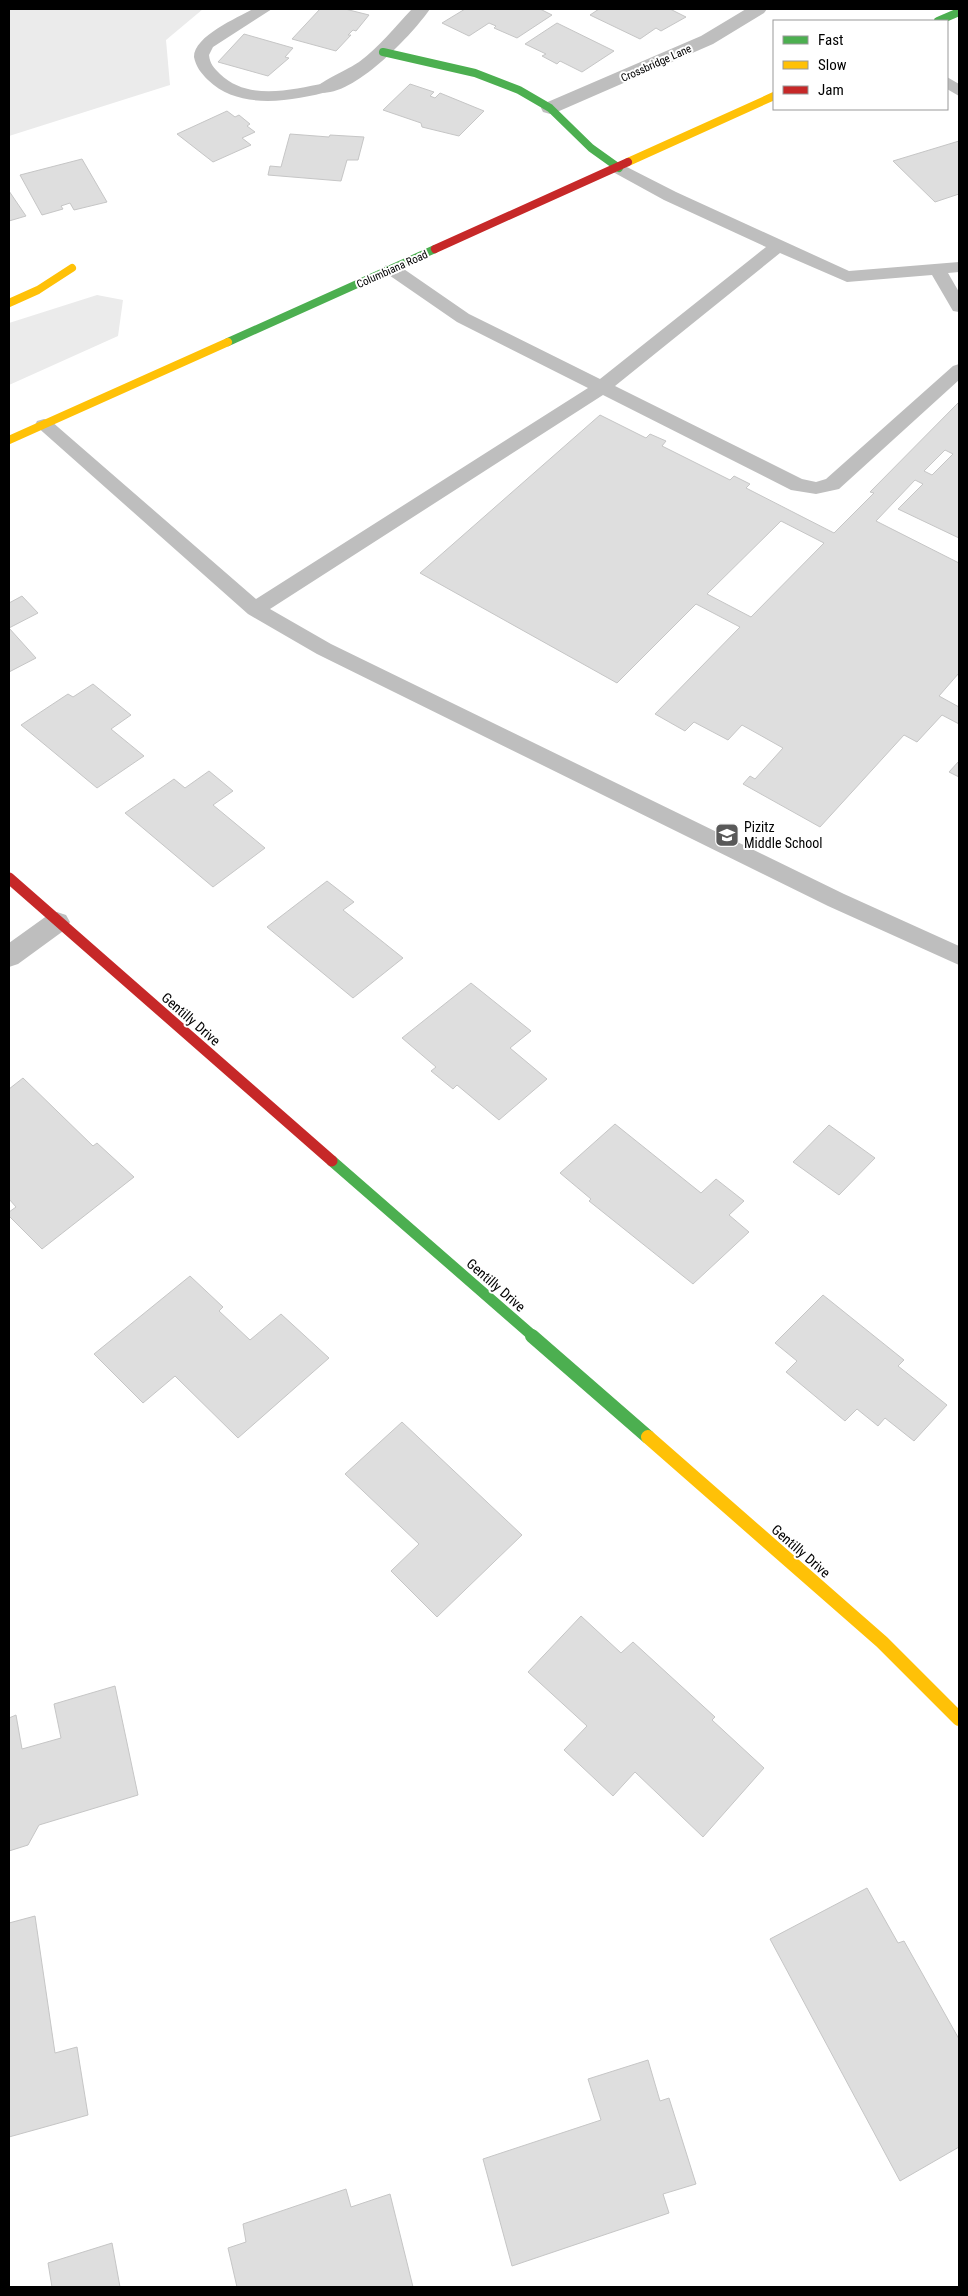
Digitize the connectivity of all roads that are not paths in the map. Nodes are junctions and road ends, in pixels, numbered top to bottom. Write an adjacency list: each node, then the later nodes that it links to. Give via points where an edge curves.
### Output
1 (264, 9): 8 (lane, via 208,44 203,49 204,66 227,87 246,94 277,98)
2 (421, 9): 6 (street)
3 (758, 9): 11 (street, Crossbridge Lane, via 707,40)
4 (959, 12): 5 (street)
5 (940, 20)
6 (382, 52): 8 (street, via 347,80); 11 (street, via 475,73 519,90)
7 (948, 83): 9 (lane)
8 (325, 88)
9 (959, 91)
10 (773, 96): 12 (street, Columbiana Road)
11 (550, 108): 12 (street, via 591,148)
12 (619, 168): 13 (lane, via 670,196); 16 (street, Columbiana Road)
13 (778, 246): 17 (lane, via 847,277); 21 (lane)
14 (959, 267): 17 (lane)
15 (72, 268): 18 (street, via 38,290)
16 (392, 269): 21 (lane, via 463,318); 22 (street, Columbiana Road)
17 (938, 270): 19 (lane)
18 (9, 303)
19 (959, 307)
20 (959, 370): 21 (lane, via 832,484 816,488 798,485)
21 (602, 388): 24 (lane)
22 (44, 425): 23 (street, Columbiana Road); 24 (lane)
23 (9, 440)
24 (255, 609): 27 (lane, via 350,662 836,900)
25 (9, 878): 26 (street, Gentilly Drive)
26 (57, 922): 28 (street); 29 (street, Gentilly Drive, via 875,1636)
27 (959, 956)
28 (9, 957)
29 (959, 1719)

